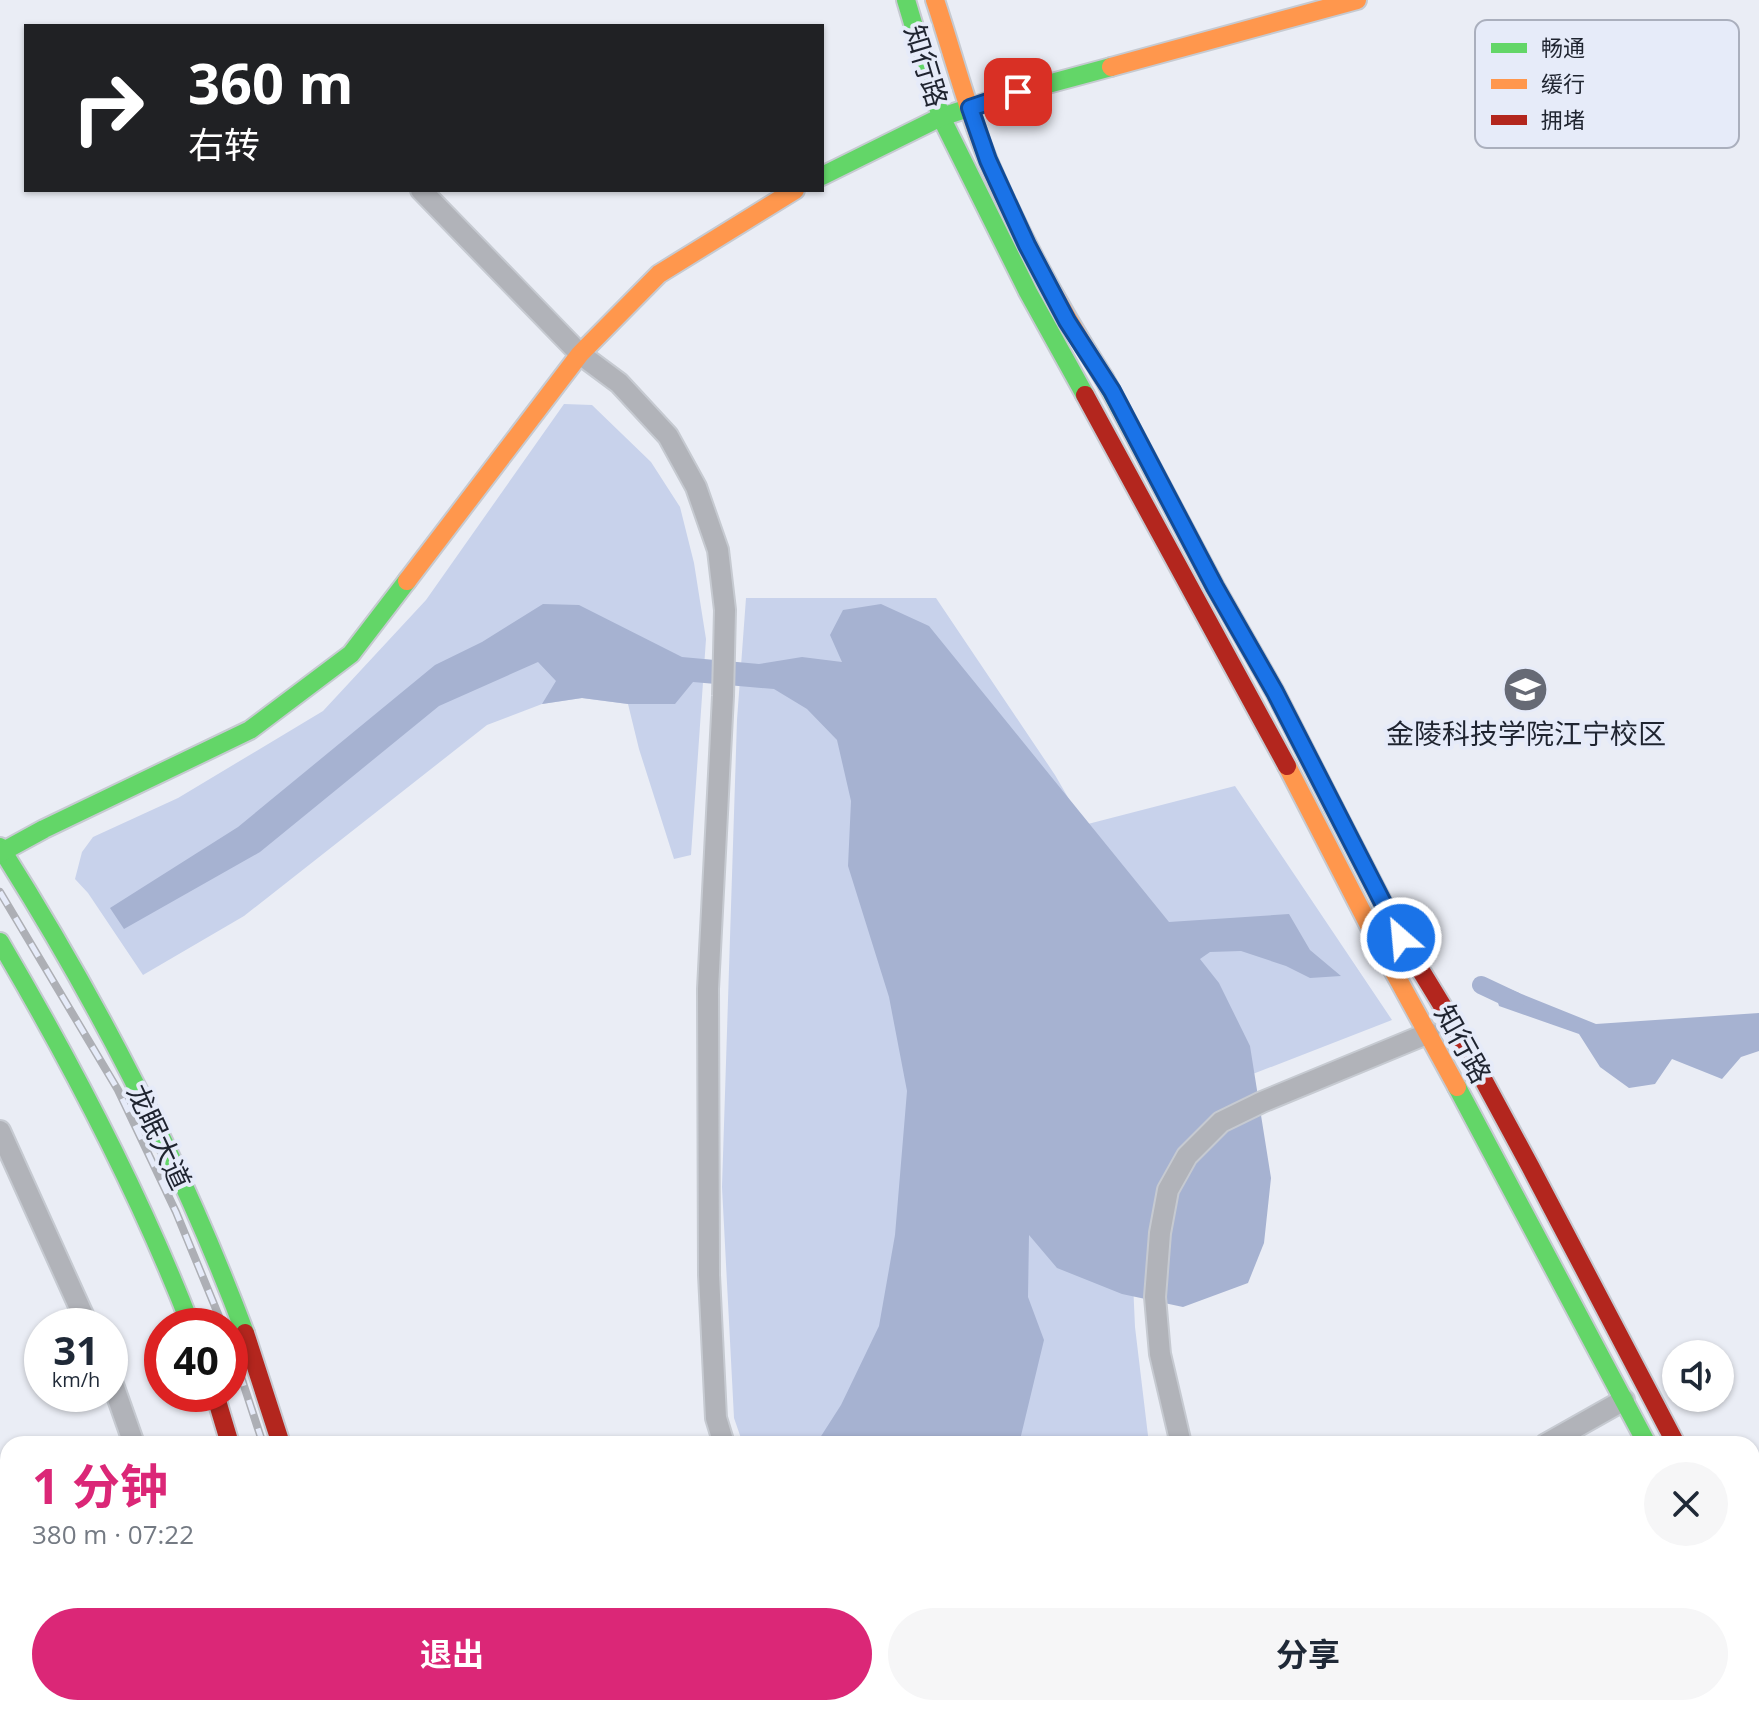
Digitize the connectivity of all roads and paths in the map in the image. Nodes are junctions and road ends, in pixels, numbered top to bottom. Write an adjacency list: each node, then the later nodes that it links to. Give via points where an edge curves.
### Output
1 (906, 0): 5 (street, 知行路)
2 (935, 0): 4 (street, 知行路)
3 (1357, 0): 4 (street)
4 (970, 108): 5 (street); 26 (street, 知行路, via 988,160 1067,321 1112,391)
5 (941, 117): 6 (street); 12 (street, 知行路, via 1028,292)
6 (824, 175)
7 (423, 192): 9 (street)
8 (791, 192): 9 (street, via 659,274)
9 (580, 354): 10 (street, via 351,654 250,730); 22 (street, via 619,383 668,436 696,487 718,550 725,610 708,989 709,1275 716,1418)
10 (1, 851): 21 (street, 龙眠大道, via 95,1004 161,1137 229,1289)
11 (0, 942): 15 (street, 龙眠大道, via 111,1141)
12 (1429, 1033): 16 (street, 知行路); 23 (street, via 1221,1122 1187,1156 1168,1190 1155,1297 1160,1354)
13 (0, 1131): 14 (street)
14 (80, 1308)
15 (184, 1308)
16 (1624, 1400): 24 (street); 25 (street, 知行路)
17 (123, 1412): 19 (street)
18 (220, 1412): 20 (street)
19 (131, 1436)
20 (228, 1436)
21 (278, 1436)
22 (722, 1436)
23 (1179, 1436)
24 (1560, 1436)
25 (1643, 1436)
26 (1672, 1436)

